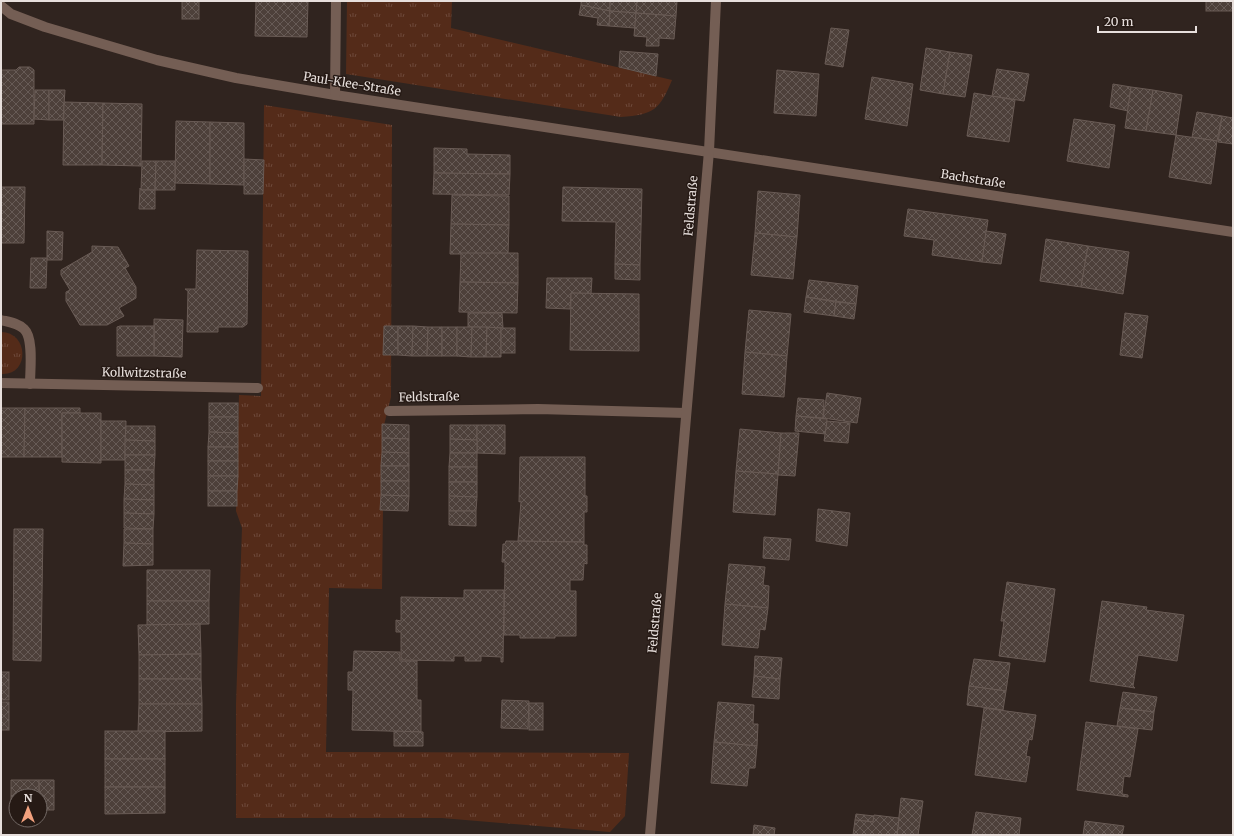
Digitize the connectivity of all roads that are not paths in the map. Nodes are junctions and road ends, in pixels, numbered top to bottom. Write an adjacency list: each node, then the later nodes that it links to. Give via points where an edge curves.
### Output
1 (336, 1): 4 (street)
2 (716, 1): 5 (street, Feldstraße)
3 (1, 6): 4 (street, Paul-Klee-Straße, via 11,14 45,27 158,60 236,78)
4 (336, 95): 5 (street, Paul-Klee-Straße)
5 (708, 151): 6 (street, Bachstraße); 12 (street, Feldstraße)
6 (1233, 232)
7 (1, 320): 9 (street, via 16,323 30,337)
8 (1, 384): 9 (street, Kollwitzstraße)
9 (30, 384): 10 (street, Kollwitzstraße)
10 (258, 388)
11 (389, 411): 12 (street, Feldstraße, via 538,408)
12 (686, 413): 13 (street, Feldstraße)
13 (650, 835)

